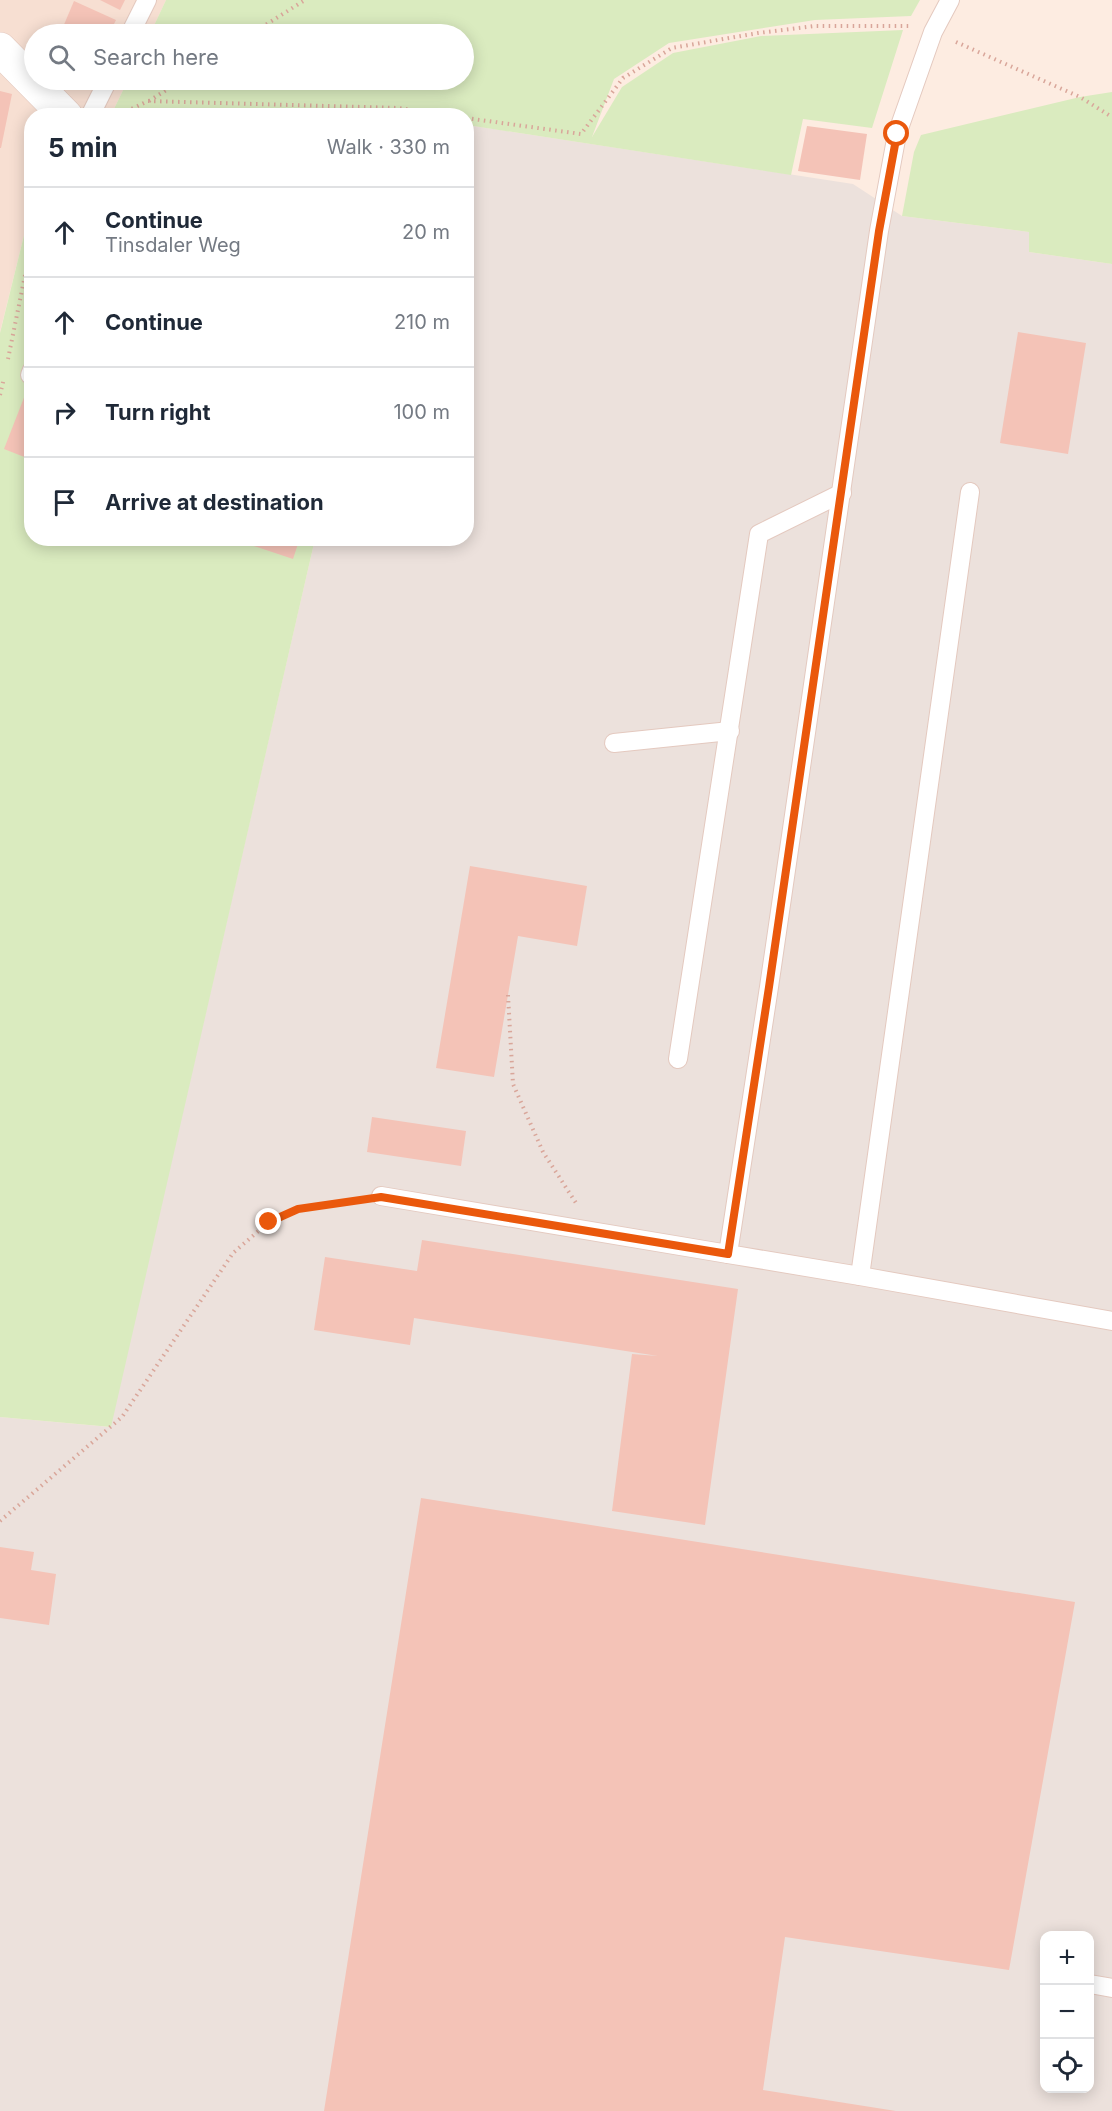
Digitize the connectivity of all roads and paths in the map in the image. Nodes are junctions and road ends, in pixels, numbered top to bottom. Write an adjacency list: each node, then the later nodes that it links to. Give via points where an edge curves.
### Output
1 (147, 0): 4 (lane)
2 (305, 0): 5 (path)
3 (950, 0): 6 (lane)
4 (135, 24)
5 (267, 24)
6 (933, 32): 17 (path, via 1080,97); 18 (path, via 906,25 815,26 672,48 623,78 581,134); 24 (lane, via 897,134 879,231)
7 (0, 49): 8 (street)
8 (24, 73)
9 (40, 90): 13 (street)
10 (103, 90): 14 (lane)
11 (166, 90): 12 (path)
12 (148, 101): 15 (path); 16 (path)
13 (58, 108)
14 (94, 108)
15 (134, 108)
16 (399, 108)
17 (1112, 117)
18 (474, 119)
19 (24, 279): 20 (path)
20 (6, 365)
21 (4, 375): 22 (path)
22 (0, 394)
23 (970, 492): 32 (lane)
24 (842, 493): 25 (lane, via 759,534); 31 (lane)
25 (730, 731): 26 (lane); 28 (lane)
26 (614, 743)
27 (508, 995): 30 (path, via 513,1084 543,1152)
28 (678, 1059)
29 (381, 1197): 30 (lane); 34 (path, via 298,1209 269,1222 233,1253 122,1417)
30 (596, 1233): 31 (lane)
31 (728, 1254): 32 (lane)
32 (860, 1276): 33 (lane)
33 (1112, 1321)
34 (0, 1521)
35 (1094, 1985): 36 (lane)
36 (1112, 1988)

